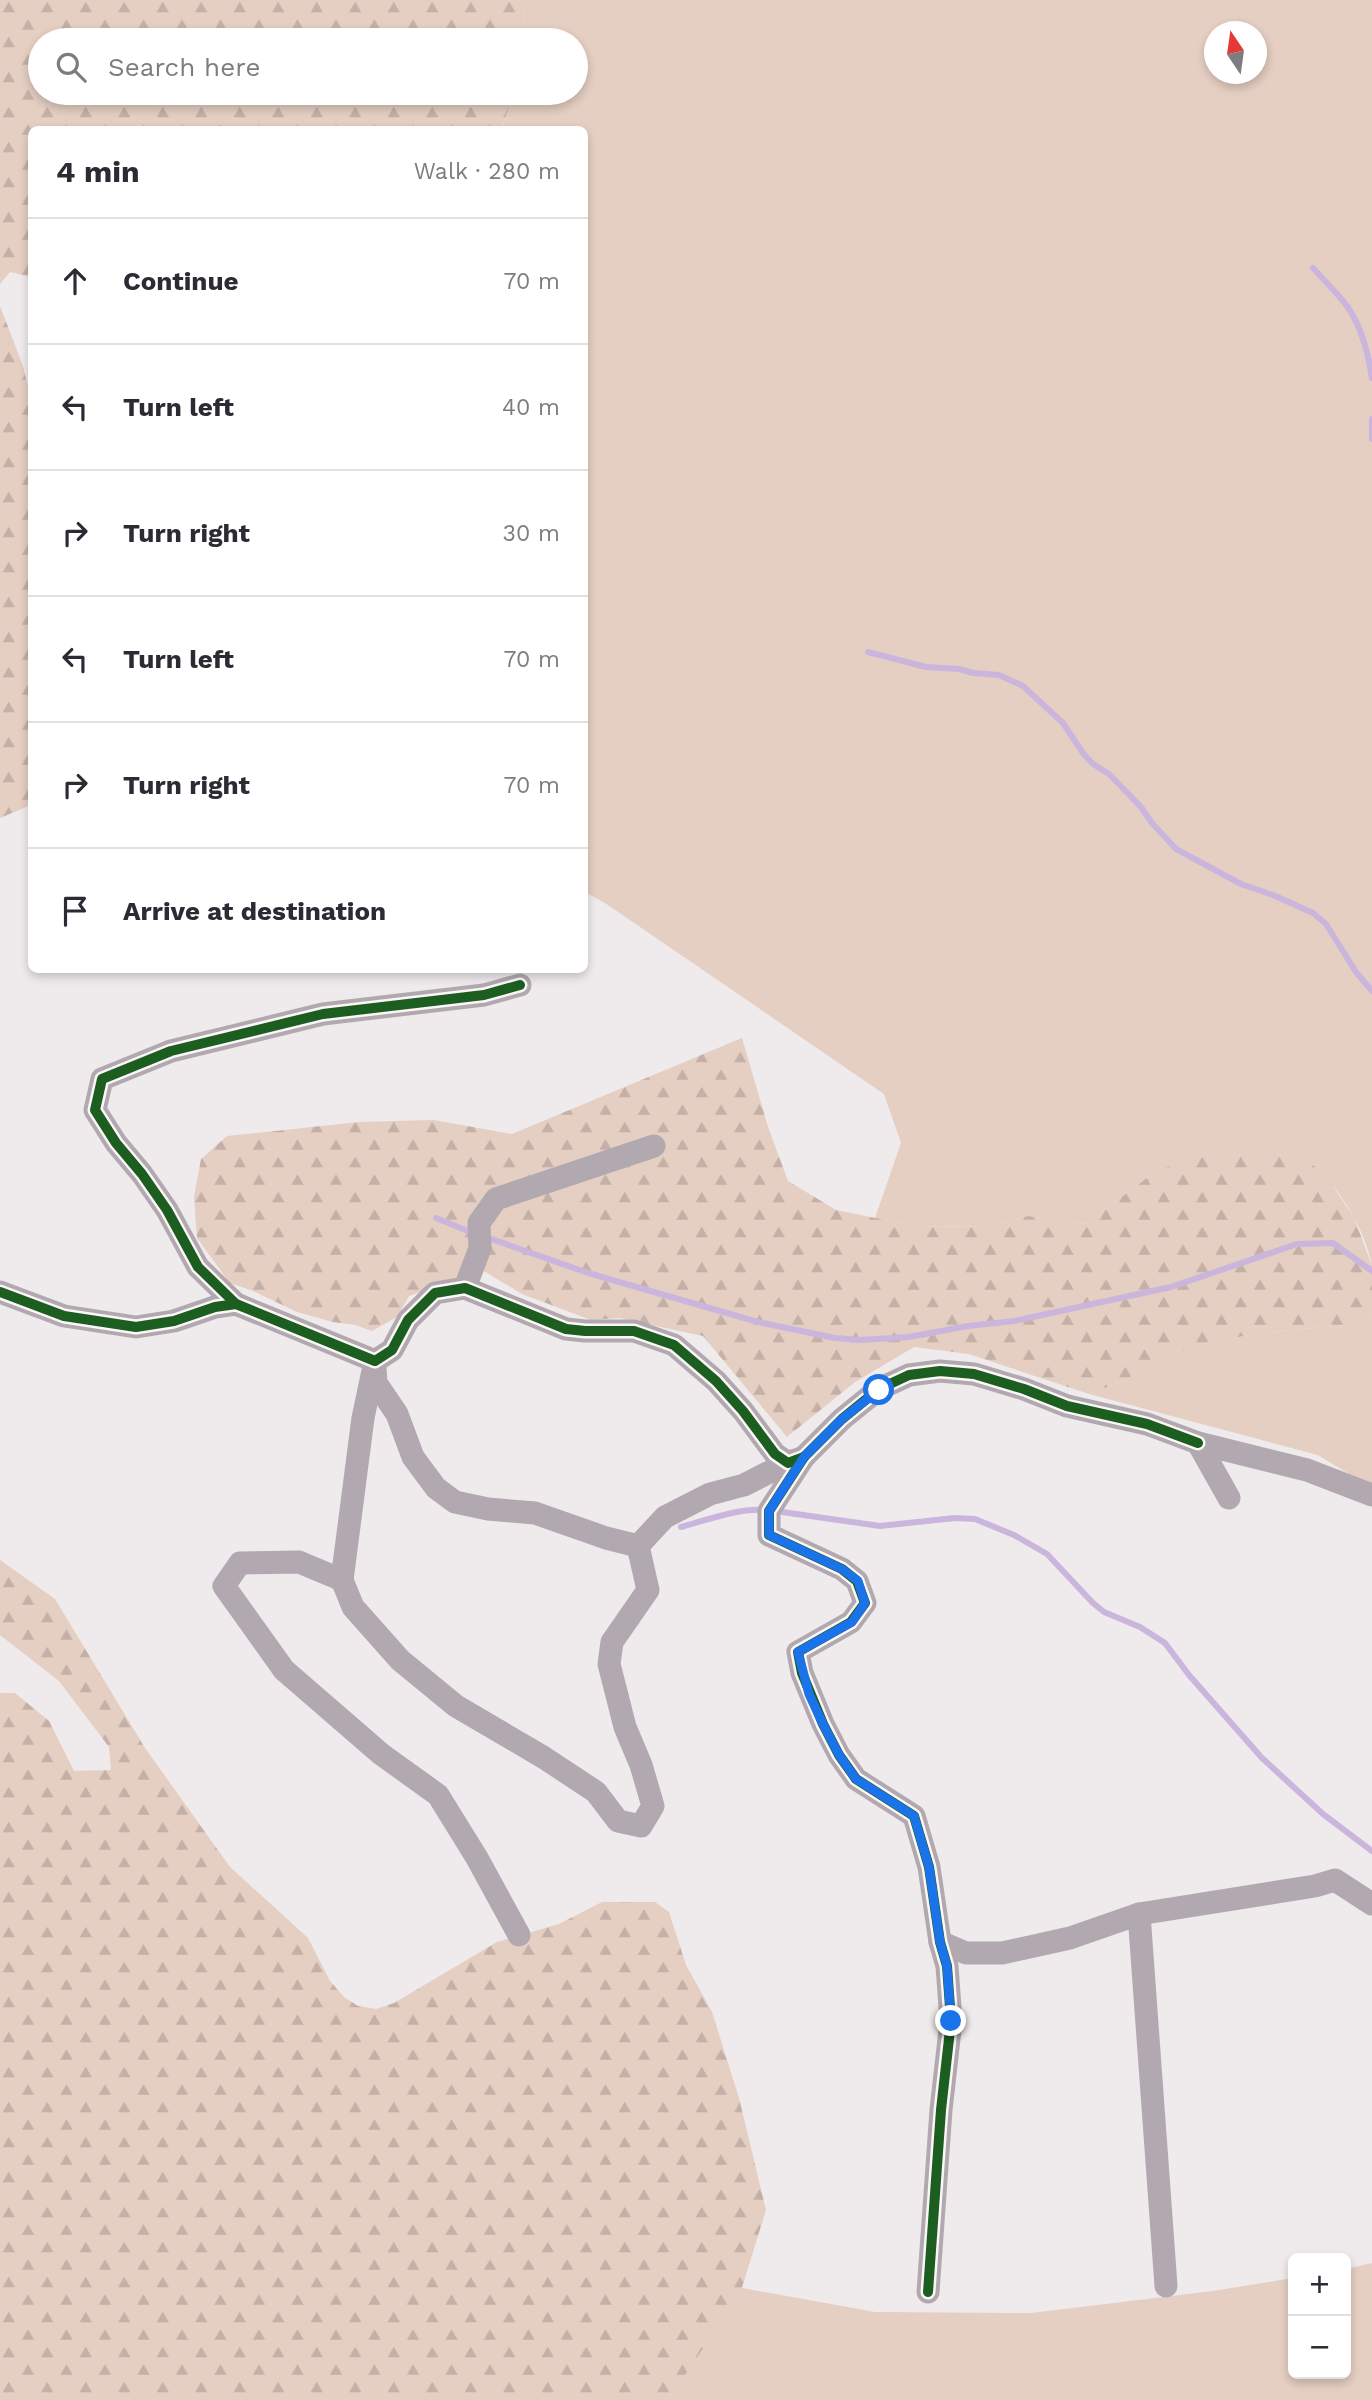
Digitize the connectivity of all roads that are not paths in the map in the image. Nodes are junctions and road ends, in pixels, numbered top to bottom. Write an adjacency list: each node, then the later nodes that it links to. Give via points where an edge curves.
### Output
1 (520, 985): 5 (street, via 484,995 323,1014 171,1051 102,1079 95,1110 167,1210 198,1267)
2 (654, 1146): 3 (street, via 496,1199 479,1223 480,1248)
3 (465, 1288): 6 (street, via 435,1293 408,1320 392,1350); 8 (street, via 565,1329 634,1331 674,1345 716,1381 775,1454 788,1463)
4 (0, 1292): 5 (street, via 64,1316 136,1326)
5 (236, 1304): 6 (street)
6 (375, 1361): 11 (street, via 376,1383 397,1414 413,1457 436,1488 455,1502 535,1513); 12 (street)
7 (1198, 1443): 8 (street, via 974,1374 940,1371 909,1375 879,1390); 9 (street, via 1307,1470); 10 (street)
8 (798, 1459): 11 (street, via 664,1517); 16 (street, via 769,1511 769,1535 842,1569 858,1581 865,1603 852,1622 798,1652 802,1673 823,1724 856,1779 914,1816 929,1867)
9 (1372, 1495)
10 (1229, 1498)
11 (638, 1546): 12 (street, via 648,1590 612,1642 609,1664 653,1806 641,1826 618,1821 596,1792 456,1706 422,1679 353,1607)
12 (342, 1580): 15 (street, via 299,1562 240,1563 223,1586 284,1670 381,1755 438,1795)
13 (1372, 1904): 14 (street, via 1335,1880)
14 (1139, 1914): 16 (street, via 1070,1938 1002,1953 965,1953); 17 (street)
15 (519, 1935)
16 (940, 1942): 18 (street, via 947,1966 951,2021)
17 (1166, 2286)
18 (928, 2292)

